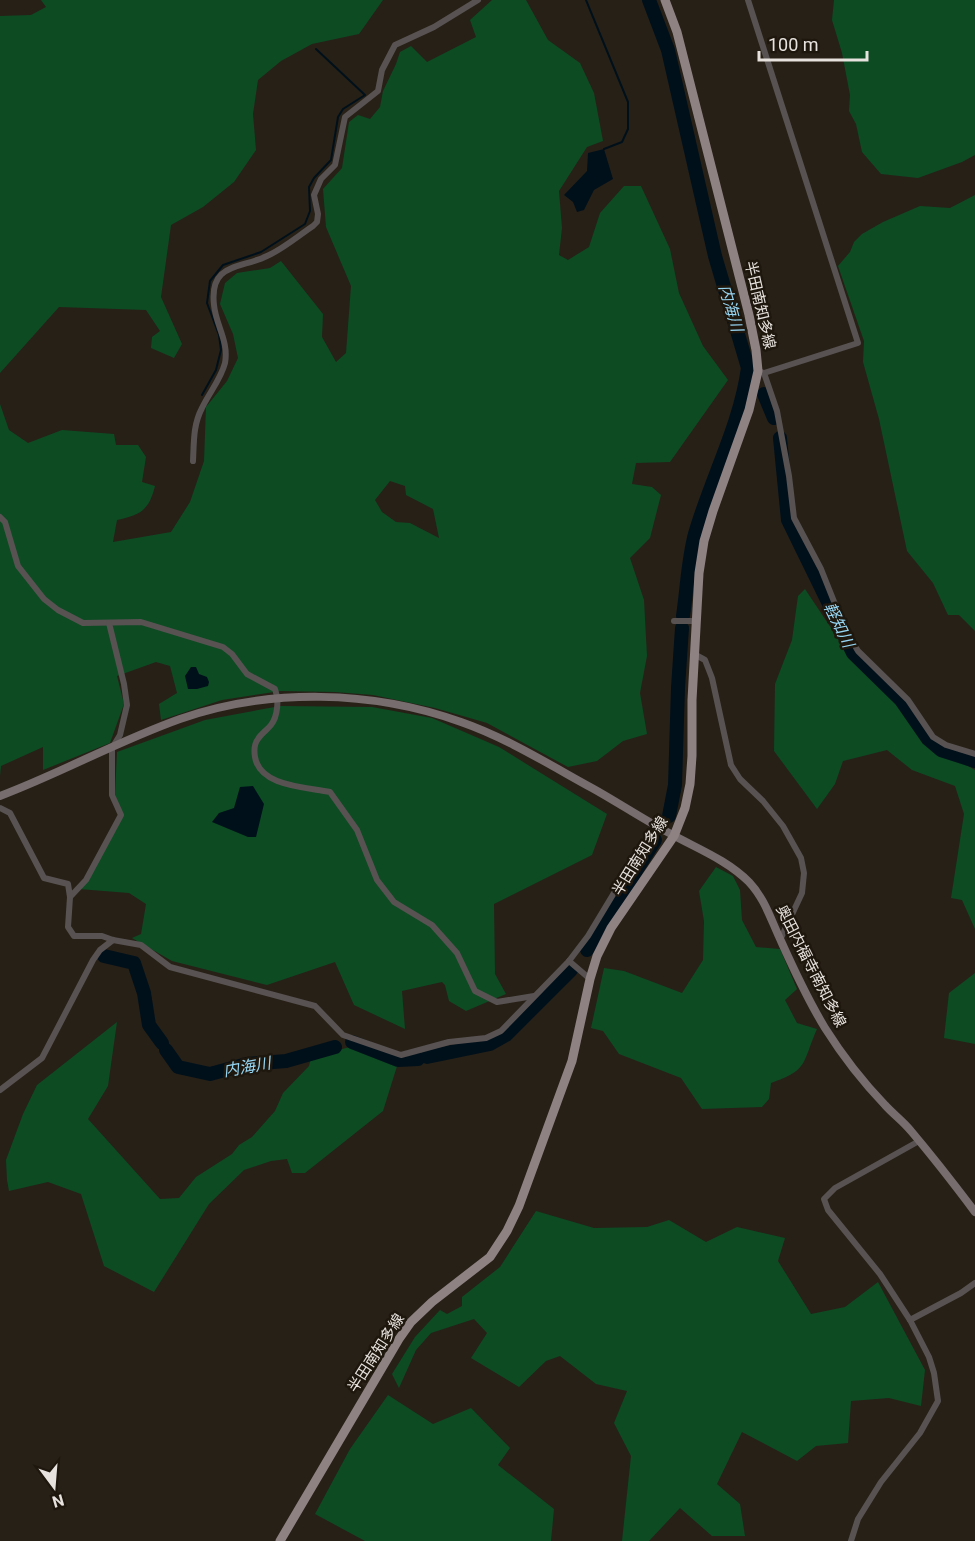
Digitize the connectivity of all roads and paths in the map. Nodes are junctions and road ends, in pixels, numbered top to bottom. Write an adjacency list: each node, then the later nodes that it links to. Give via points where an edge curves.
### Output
1 (478, 0): 5 (street, via 395,45 375,96 345,117 335,165 321,179 314,195 317,222 267,257 232,267 219,279 213,296 226,344 224,367 194,428)
2 (665, 0): 4 (main road, 半田南知多線, via 677,32)
3 (748, 0): 4 (street, via 858,343)
4 (761, 372): 8 (main road, 半田南知多線, via 704,541); 13 (street, via 777,411 794,518 821,569 845,629 858,651 908,700 933,737)
5 (193, 461)
6 (0, 517): 9 (street, via 18,566 44,599 83,623)
7 (674, 621): 8 (street)
8 (696, 621): 10 (main road, 半田南知多線)
9 (109, 623): 11 (street, via 141,622 223,647 247,674 275,689); 12 (street, via 127,705 120,735)
10 (694, 654): 17 (main road, 半田南知多線, via 690,784); 20 (street, via 705,660 712,678 731,765 783,826 801,858 802,893)
11 (277, 699): 12 (street, 奥田内福寺南知多線, via 202,712); 16 (street, 奥田内福寺南知多線, via 372,700 463,722 521,749); 23 (street, via 272,724 256,743 255,755 263,773 282,783 330,792 357,830 377,880 394,902 432,925 457,953 475,991 497,1002)
12 (112, 748): 14 (street, 奥田内福寺南知多線); 18 (street, via 112,795 121,815 86,880)
13 (975, 754)
14 (0, 796)
15 (0, 808): 18 (street, via 10,813 44,878 68,884)
16 (655, 825): 17 (street, 奥田内福寺南知多線); 21 (street)
17 (674, 836): 20 (street, 奥田内福寺南知多線, via 713,856 748,881 767,908); 22 (main road, 半田南知多線, via 611,928)
18 (70, 897): 19 (street, via 68,927 74,936)
19 (112, 940): 23 (street, via 141,945 171,967 315,1006 343,1035 401,1055 448,1042 486,1038 501,1031); 24 (street, via 93,960 42,1058)
20 (780, 940): 25 (street, 奥田内福寺南知多線, via 824,1026 847,1060)
21 (569, 961): 22 (street); 23 (street)
22 (590, 979): 29 (main road, 半田南知多線, via 572,1061 507,1231 490,1257 411,1322)
23 (535, 996)
24 (0, 1090)
25 (919, 1141): 26 (street, 奥田内福寺南知多線); 28 (street, via 824,1198 828,1210 880,1274)
26 (975, 1212)
27 (975, 1283): 28 (street)
28 (910, 1320): 30 (street, via 929,1357 938,1401 920,1433 858,1519)
29 (280, 1541)
30 (852, 1541)

